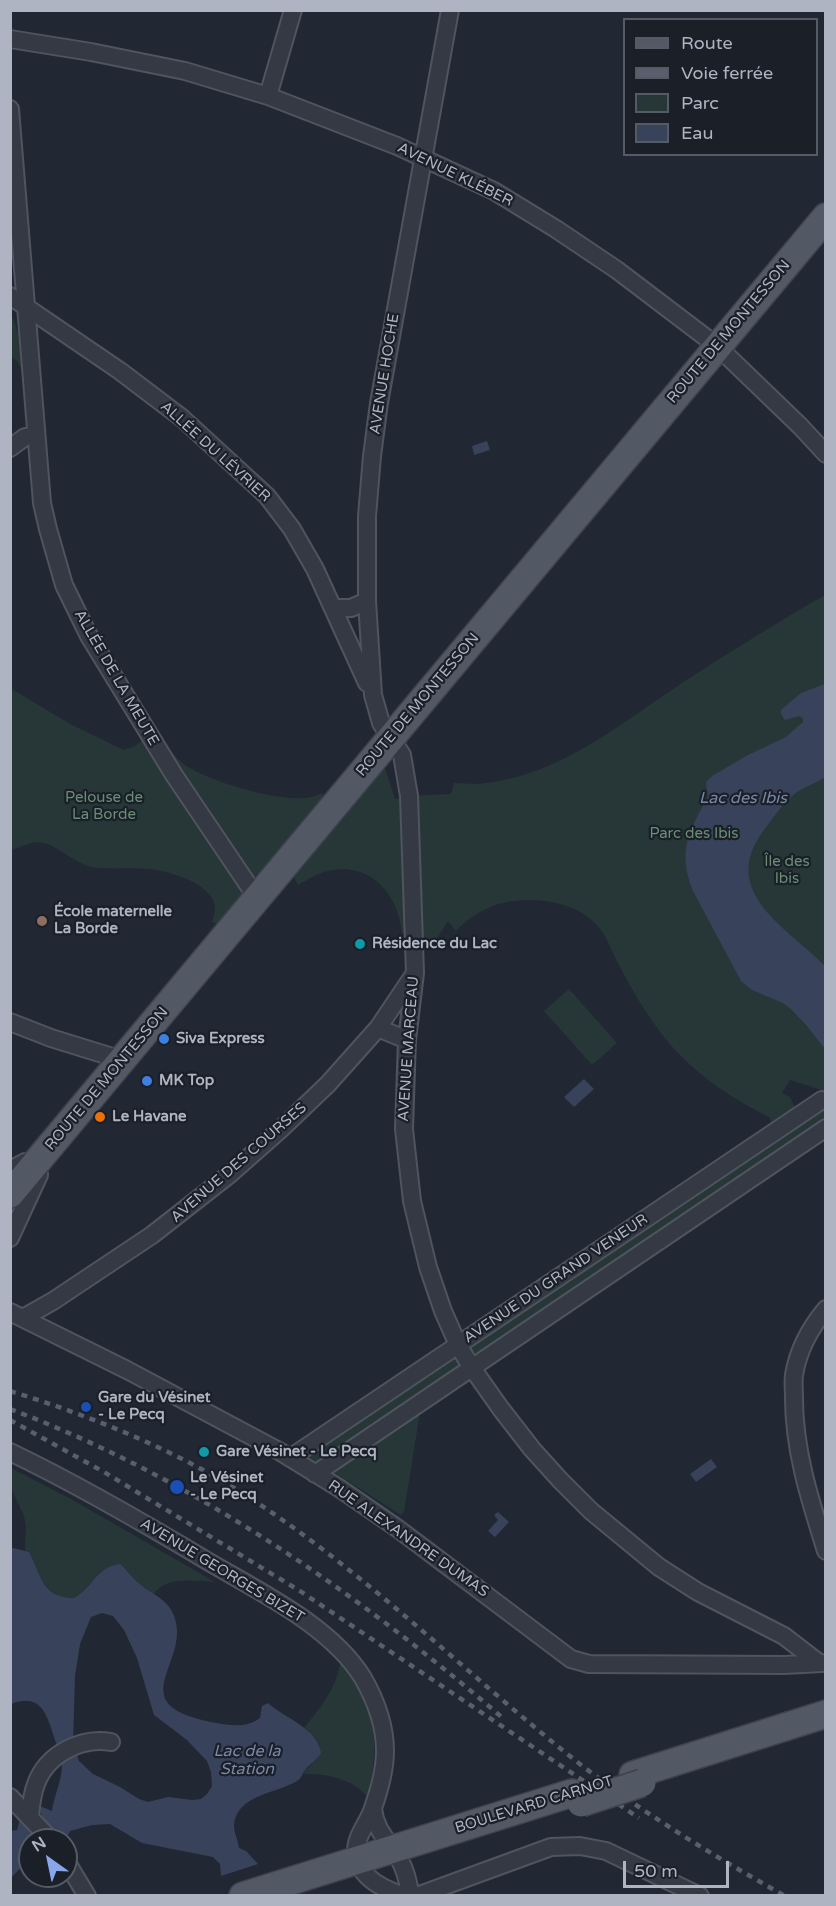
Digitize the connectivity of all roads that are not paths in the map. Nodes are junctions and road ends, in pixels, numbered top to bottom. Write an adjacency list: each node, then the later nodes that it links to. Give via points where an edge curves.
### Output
1 (293, 10): 4 (street)
2 (450, 10): 6 (street, AVENUE HOCHE)
3 (10, 39): 4 (street, AVENUE KLÉBER, via 185,71)
4 (268, 96): 6 (street, AVENUE KLÉBER)
5 (10, 109): 9 (street, ALLÉE DE LA MEUTE)
6 (425, 158): 10 (street, AVENUE KLÉBER, via 494,191 556,229); 14 (street, AVENUE HOCHE, via 405,252 372,456)
7 (825, 217): 10 (main road, ROUTE DE MONTESSON)
8 (10, 296): 9 (street, ALLÉE DU LÉVRIER)
9 (26, 307): 11 (street, ALLÉE DE LA MEUTE); 15 (street, ALLÉE DU LÉVRIER, via 182,418 267,496 292,529)
10 (717, 346): 13 (street, AVENUE KLÉBER); 17 (main road, ROUTE DE MONTESSON)
11 (36, 435): 12 (street, via 26,436); 18 (street, ALLÉE DE LA MEUTE, via 42,503 64,585 75,610 138,718)
12 (10, 448)
13 (825, 454)
14 (367, 602): 15 (street, via 351,608); 16 (street, AVENUE HOCHE)
15 (334, 608): 16 (street, ALLÉE DU LÉVRIER)
16 (373, 695): 17 (street, AVENUE HOCHE, via 381,723)
17 (392, 737): 18 (main road, ROUTE DE MONTESSON); 19 (street, AVENUE MARCEAU, via 402,755 409,796)
18 (257, 898): 23 (main road, ROUTE DE MONTESSON)
19 (415, 973): 21 (street, AVENUE DES COURSES); 22 (street, AVENUE MARCEAU)
20 (10, 1022): 23 (street)
21 (378, 1028): 22 (street); 31 (street, AVENUE DES COURSES, via 282,1128 188,1209 105,1267)
22 (407, 1040): 32 (street, AVENUE MARCEAU, via 404,1129 412,1201 428,1267)
23 (122, 1060): 26 (main road, ROUTE DE MONTESSON)
24 (824, 1101): 32 (street, AVENUE DU GRAND VENEUR)
25 (825, 1128): 33 (street, AVENUE DU GRAND VENEUR)
26 (37, 1164): 27 (street, via 25,1162); 28 (main road, ROUTE DE MONTESSON); 29 (street, via 39,1174)
27 (10, 1170)
28 (10, 1194)
29 (10, 1238)
30 (825, 1309): 37 (street, via 801,1350 794,1376 794,1422 799,1457)
31 (17, 1315): 35 (street, RUE ALEXANDRE DUMAS)
32 (458, 1345): 33 (street, AVENUE MARCEAU); 35 (street, AVENUE DU GRAND VENEUR)
33 (472, 1368): 36 (street, AVENUE DU GRAND VENEUR); 38 (street, AVENUE MARCEAU, via 532,1449 621,1537 698,1592)
34 (10, 1452): 46 (street, AVENUE GEORGES BIZET, via 100,1498 265,1595 339,1648 362,1677 382,1724 385,1751)
35 (290, 1458): 36 (street, RUE ALEXANDRE DUMAS)
36 (315, 1474): 40 (street, RUE ALEXANDRE DUMAS, via 398,1528 571,1659 589,1664)
37 (825, 1551)
38 (784, 1636): 39 (street, AVENUE MARCEAU); 40 (street)
39 (822, 1663): 40 (street, RUE ALEXANDRE DUMAS)
40 (784, 1665)
41 (825, 1714): 44 (main road, BOULEVARD CARNOT)
42 (825, 1728): 44 (main road, BOULEVARD CARNOT)
43 (111, 1742): 47 (street, via 94,1742 67,1750 49,1762 38,1778)
44 (637, 1779): 49 (main road, BOULEVARD CARNOT)
45 (10, 1797): 47 (street)
46 (373, 1809): 49 (street, via 378,1829); 50 (street, AVENUE GEORGES BIZET, via 358,1838)
47 (30, 1816): 48 (street)
48 (41, 1828)
49 (396, 1854): 50 (main road, BOULEVARD CARNOT); 56 (street)
50 (359, 1866): 53 (main road, BOULEVARD CARNOT); 54 (main road, BOULEVARD CARNOT); 55 (street, via 388,1890)
51 (78, 1881): 52 (street)
52 (87, 1896)
53 (243, 1896)
54 (288, 1896)
55 (405, 1896)
56 (411, 1896)
57 (417, 1896): 58 (street, via 551,1847 580,1846 606,1851)
58 (700, 1896)

